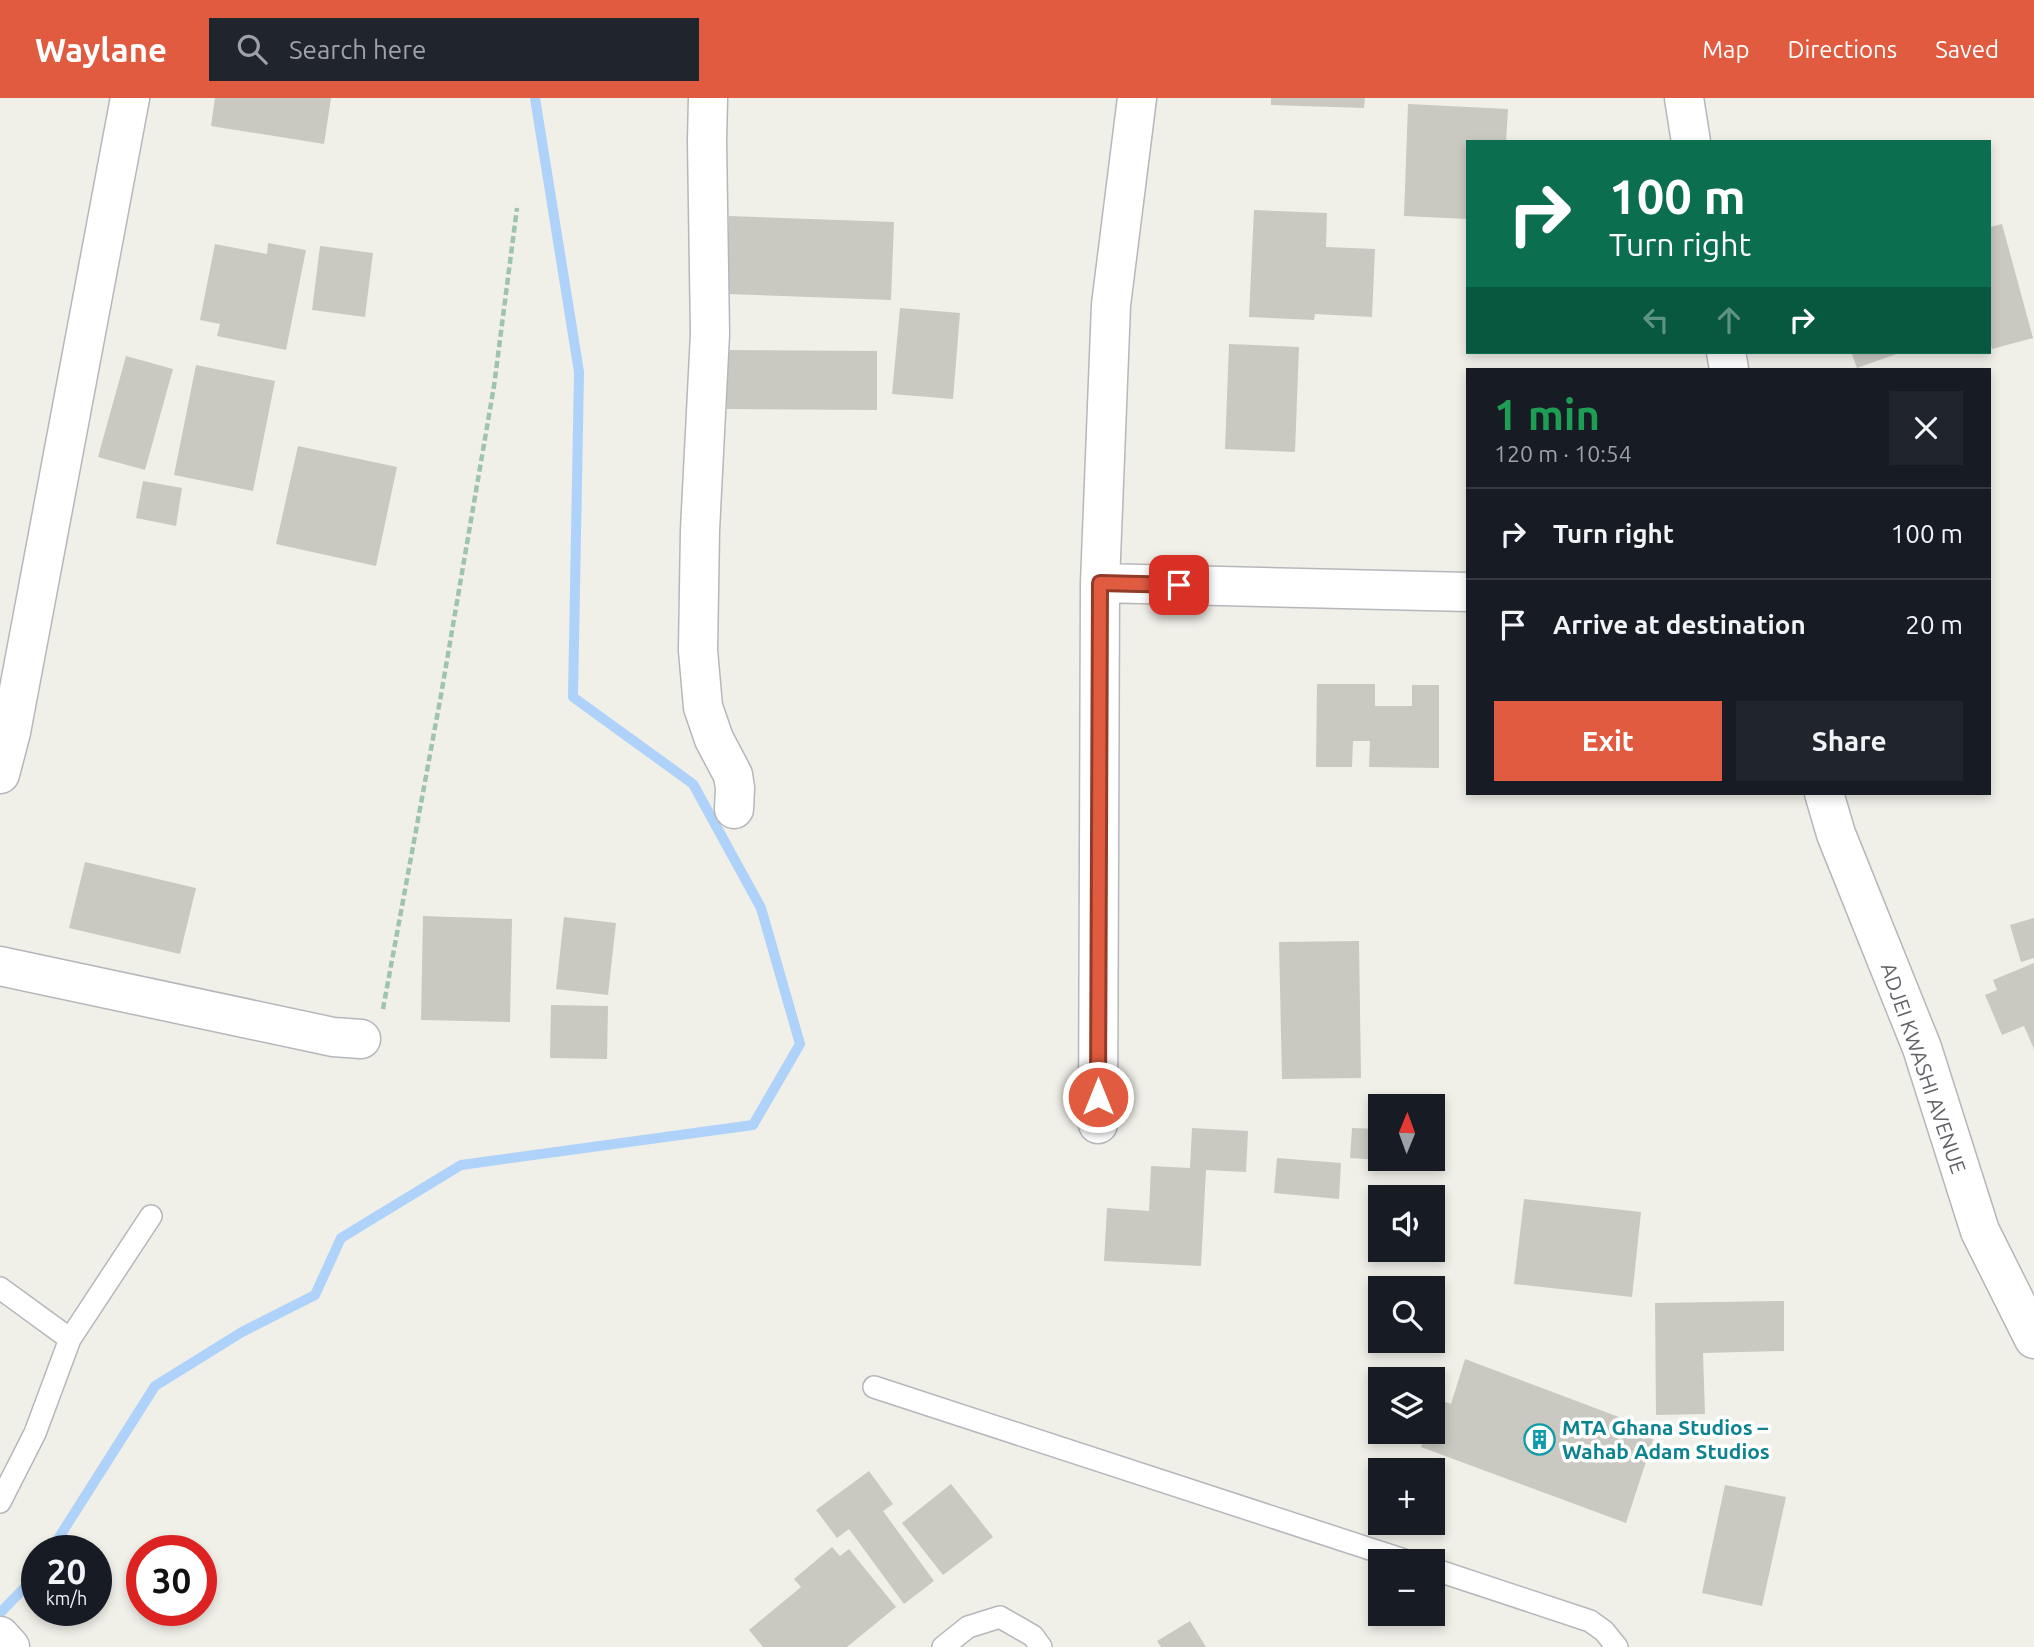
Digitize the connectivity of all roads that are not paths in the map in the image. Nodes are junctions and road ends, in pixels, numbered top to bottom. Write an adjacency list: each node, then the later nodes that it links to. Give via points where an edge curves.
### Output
1 (130, 98): 8 (street)
2 (708, 98): 10 (street, via 710,334 698,650 703,707 733,775)
3 (1137, 98): 6 (street, via 1111,305)
4 (1684, 98): 5 (street)
5 (1691, 140)
6 (1100, 583): 7 (street); 13 (street)
7 (1466, 592)
8 (0, 774)
9 (1826, 795): 17 (street, ADJEI KWASHI AVENUE, via 1836,834 1922,1048 1980,1231)
10 (734, 809)
11 (0, 966): 12 (street, via 333,1037)
12 (361, 1039)
13 (1098, 1125)
14 (151, 1216): 16 (lane)
15 (0, 1288): 16 (lane)
16 (69, 1339): 19 (lane, via 35,1433)
17 (2034, 1339)
18 (874, 1387): 20 (lane)
19 (0, 1502)
20 (1371, 1549)
21 (1445, 1573): 26 (lane, via 1590,1621)
22 (0, 1636): 23 (street)
23 (10, 1647)
24 (943, 1647): 25 (lane, via 968,1627 1000,1617 1033,1636)
25 (1041, 1647)
26 (1617, 1647)

